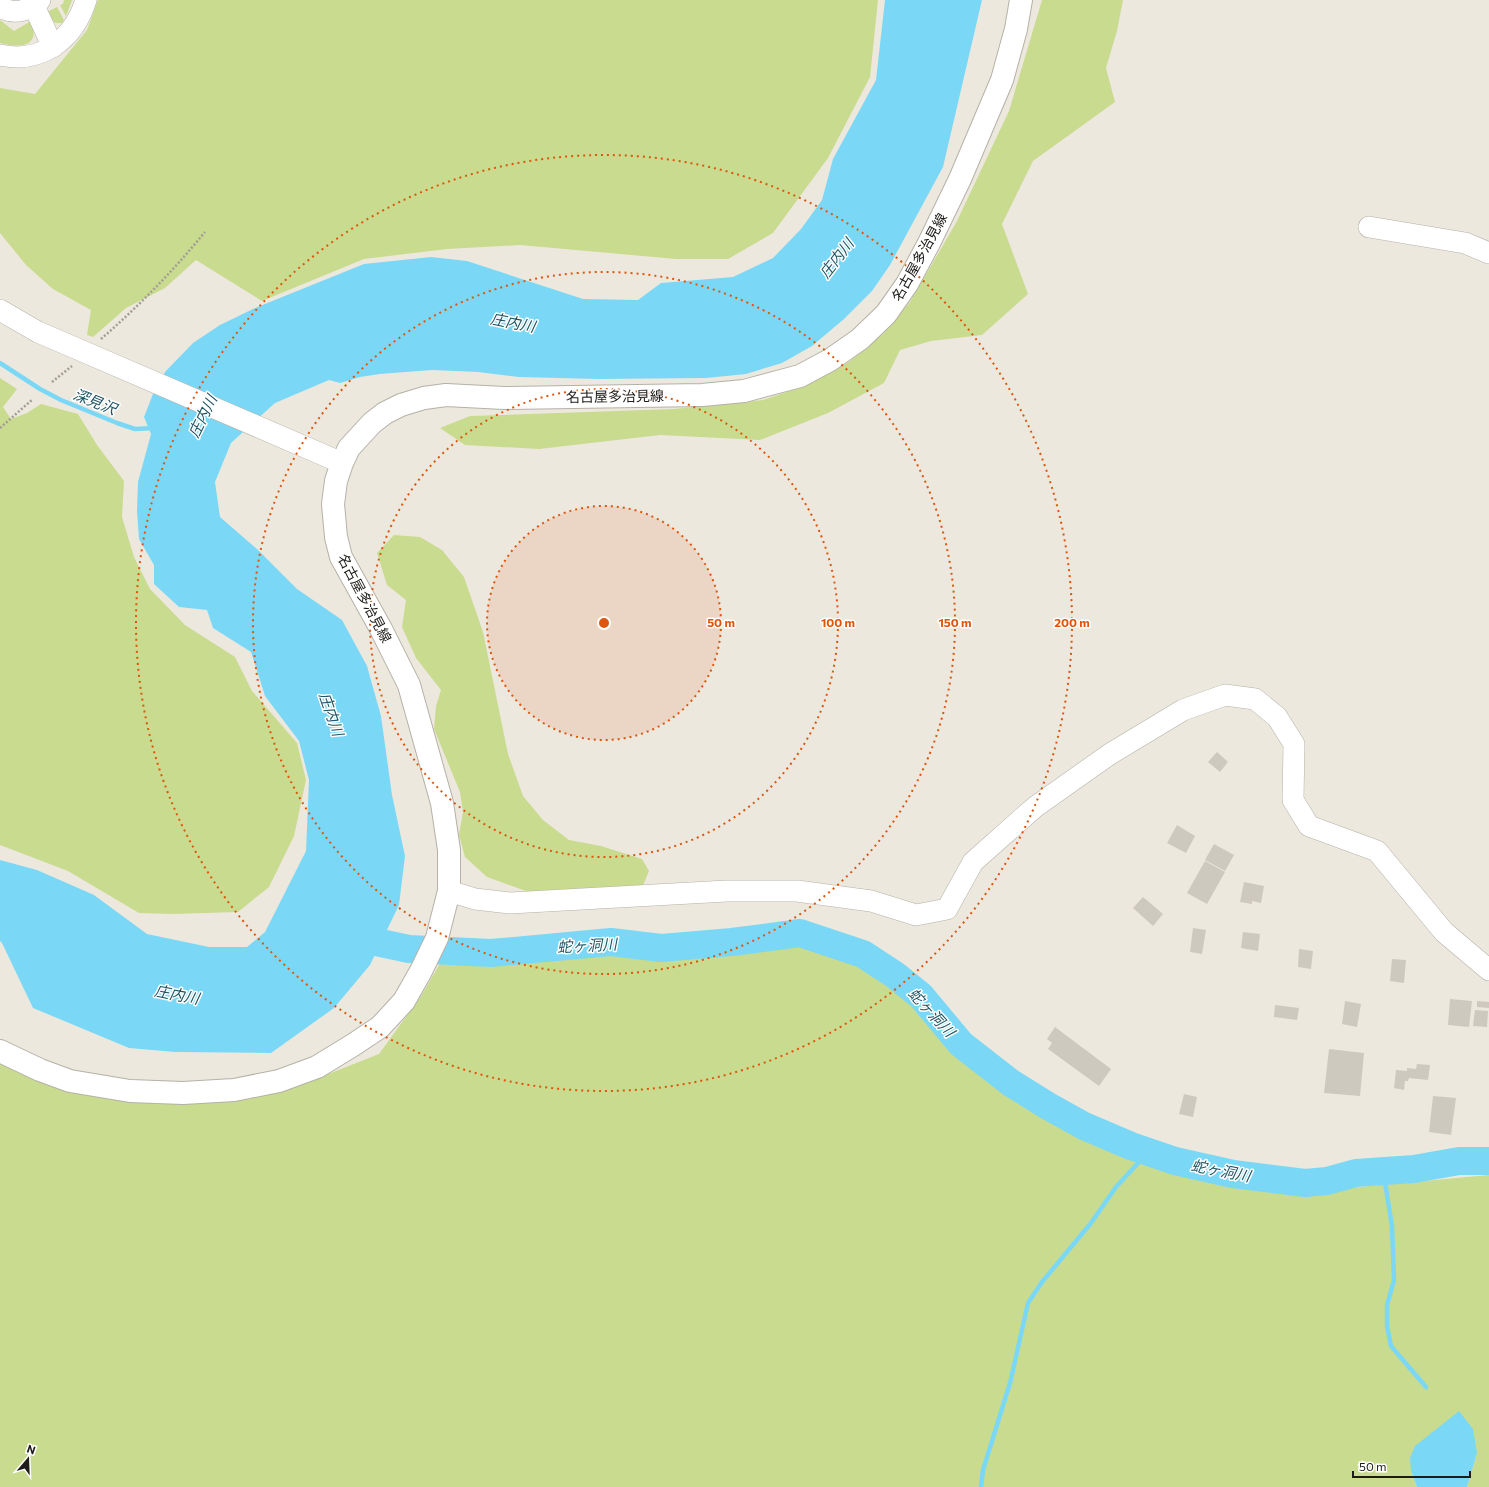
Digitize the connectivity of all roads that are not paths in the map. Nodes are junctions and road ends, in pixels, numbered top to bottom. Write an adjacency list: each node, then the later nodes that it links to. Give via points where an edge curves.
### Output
1 (86, 0): 5 (street, via 73,28)
2 (1021, 0): 10 (main road, 名古屋多治見線, via 1002,80 960,179 929,243 907,284 886,314 860,339 830,360 800,376 730,393 504,398 446,395 424,398 401,405 372,422 349,448)
3 (37, 3): 4 (street, via 15,12); 5 (street)
4 (0, 7)
5 (53, 47): 6 (street, via 23,57)
6 (0, 55)
7 (1369, 227): 8 (street, via 1465,243)
8 (1489, 253)
9 (0, 310): 10 (street, via 38,332 96,349)
10 (342, 463): 11 (main road, 名古屋多治見線, via 336,481 333,504 336,537 344,564 409,685 442,803 449,850)
11 (449, 890): 12 (street, via 475,899 510,903 727,891 797,891 871,901 916,914 947,910 973,862 1035,807 1110,754 1183,710 1225,695 1255,699 1277,717 1294,744 1293,800 1309,826 1377,851 1444,932); 13 (main road, 名古屋多治見線, via 437,938 404,1001 380,1027 353,1045 317,1067 279,1081 234,1090 183,1093 130,1091 70,1081)
12 (1489, 970)
13 (0, 1051)

